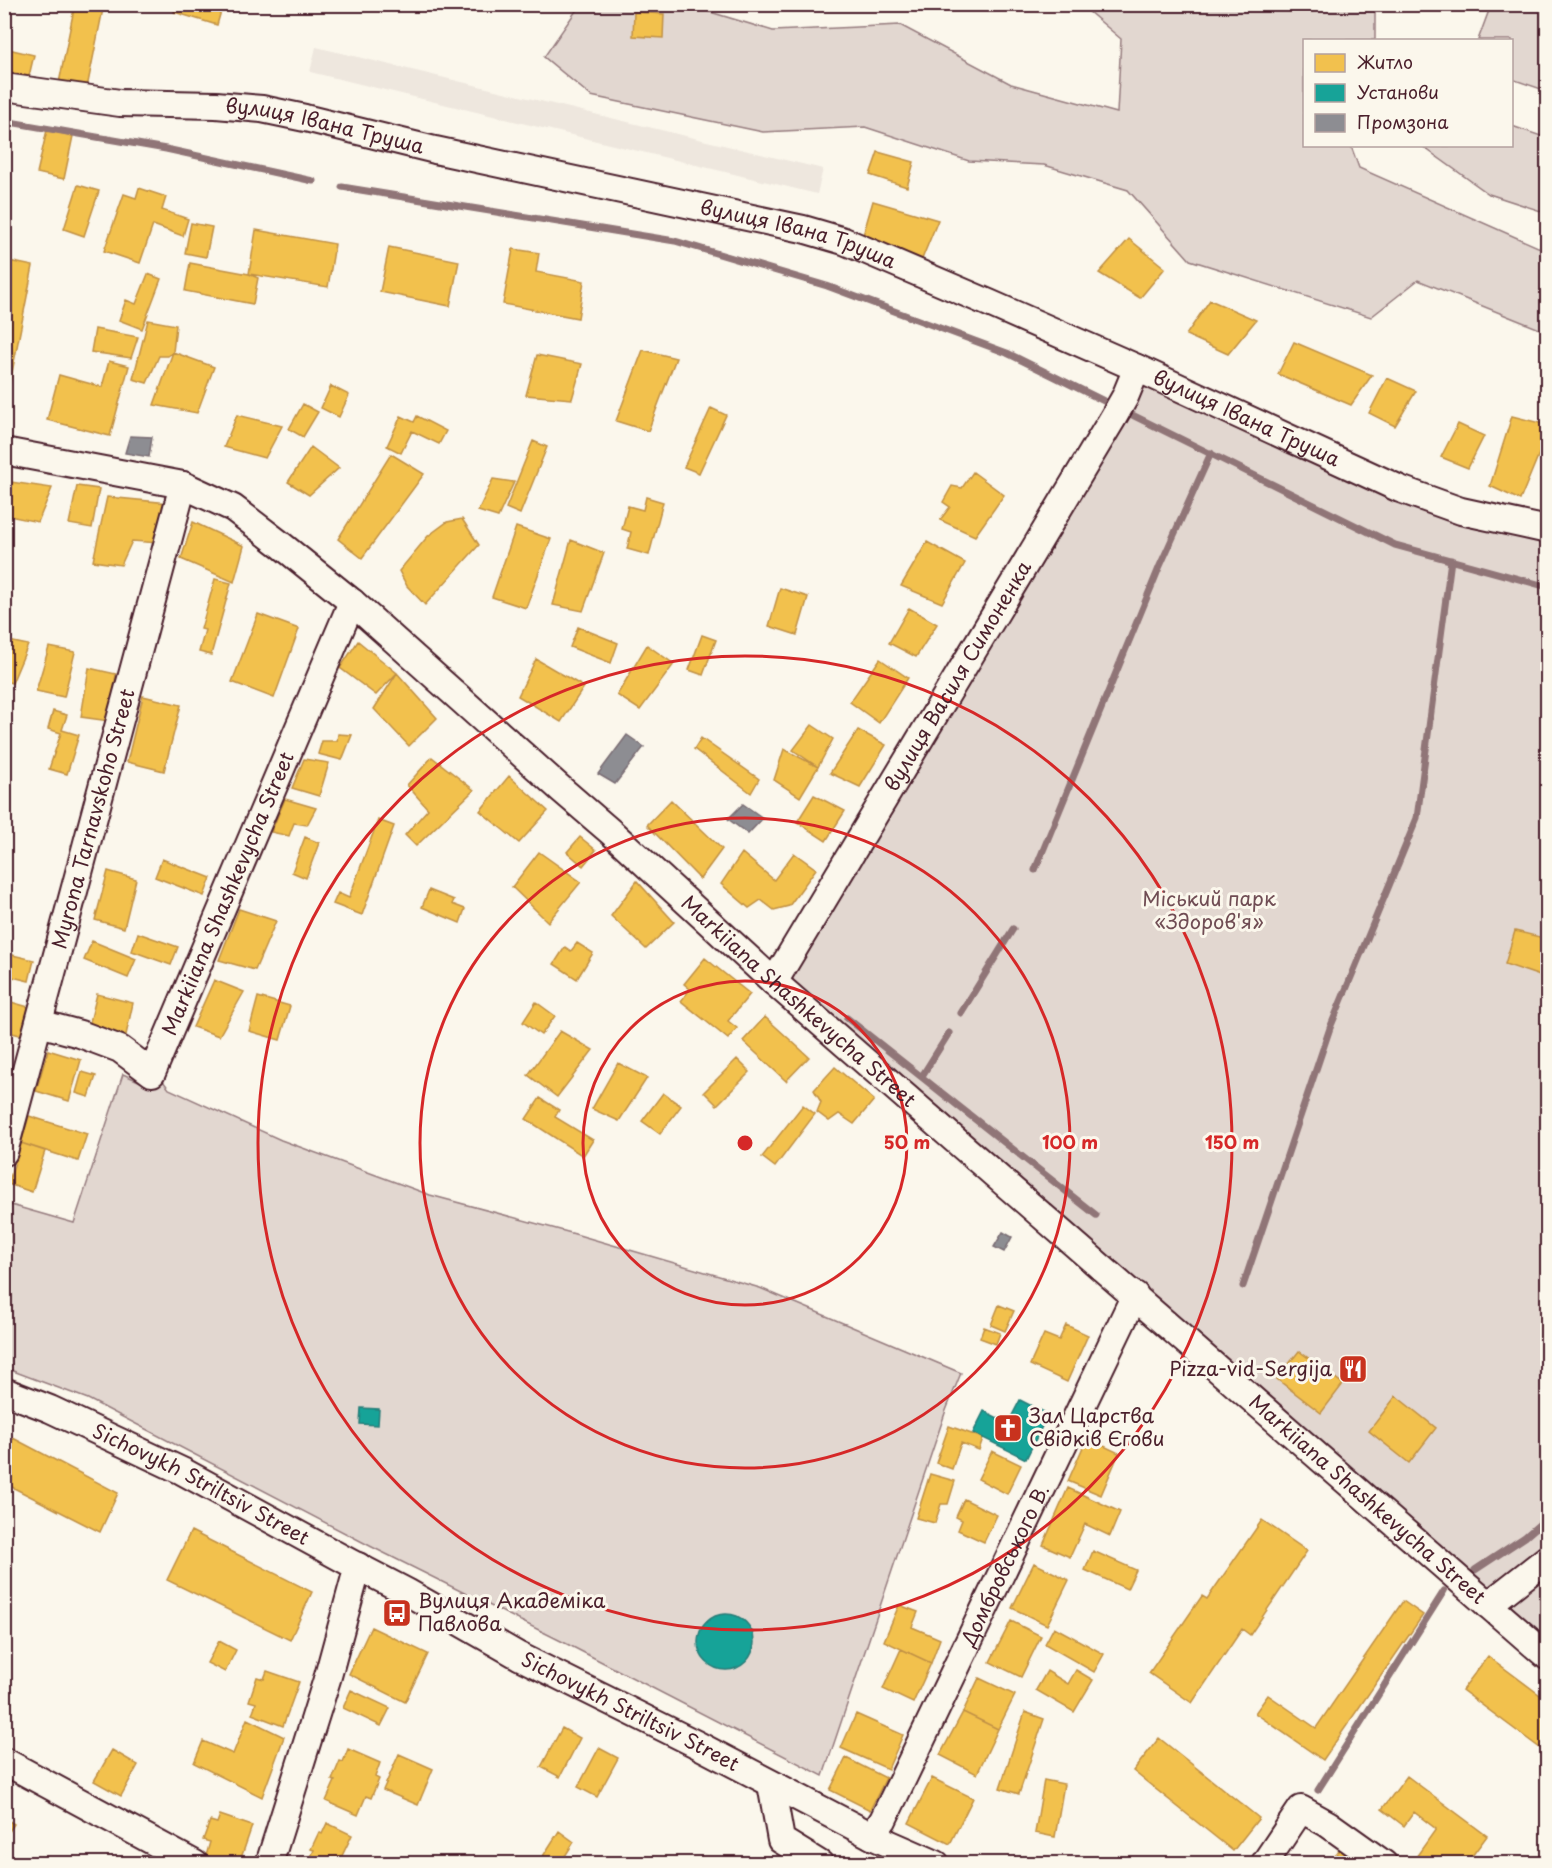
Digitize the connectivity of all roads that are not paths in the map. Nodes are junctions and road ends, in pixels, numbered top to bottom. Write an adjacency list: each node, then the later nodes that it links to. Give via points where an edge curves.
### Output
1 (4, 87): 2 (street, вулиця Івана Труша, via 120,103 262,109 804,229 844,241)
2 (1137, 368): 5 (street, вулиця Івана Труша, via 1400,489 1461,511); 7 (street, вулиця Василя Симоненка, via 1119,407)
3 (4, 451): 4 (street, Markiiana Shashkevycha Street)
4 (183, 484): 6 (street, Markiiana Shashkevycha Street, via 233,508); 8 (street, Myrona Tarnavskoho Street)
5 (1548, 530)
6 (352, 602): 7 (street, Markiiana Shashkevycha Street); 8 (street, Markiiana Shashkevycha Street, via 152,1073 120,1049)
7 (774, 982): 10 (street, Markiiana Shashkevycha Street)
8 (39, 1023): 9 (street, Myrona Tarnavskoho Street)
9 (4, 1152)
10 (1135, 1295): 14 (street, Markiiana Shashkevycha Street); 18 (street, Домбровського В., via 884,1820)
11 (4, 1391): 13 (street, Sichovykh Striltsiv Street, via 182,1470)
12 (1548, 1558): 14 (street)
13 (358, 1566): 17 (street, Sichovykh Striltsiv Street, via 519,1656); 20 (street)
14 (1488, 1605): 15 (street, Markiiana Shashkevycha Street)
15 (1548, 1657)
16 (4, 1761): 19 (street)
17 (771, 1784): 18 (street, Sichovykh Striltsiv Street); 21 (street, via 781,1840)
18 (872, 1836): 22 (street, Sichovykh Striltsiv Street)
19 (195, 1863)
20 (268, 1863)
21 (820, 1863)
22 (936, 1863)
23 (1264, 1863): 24 (street, via 1301,1809)
24 (1384, 1863)

